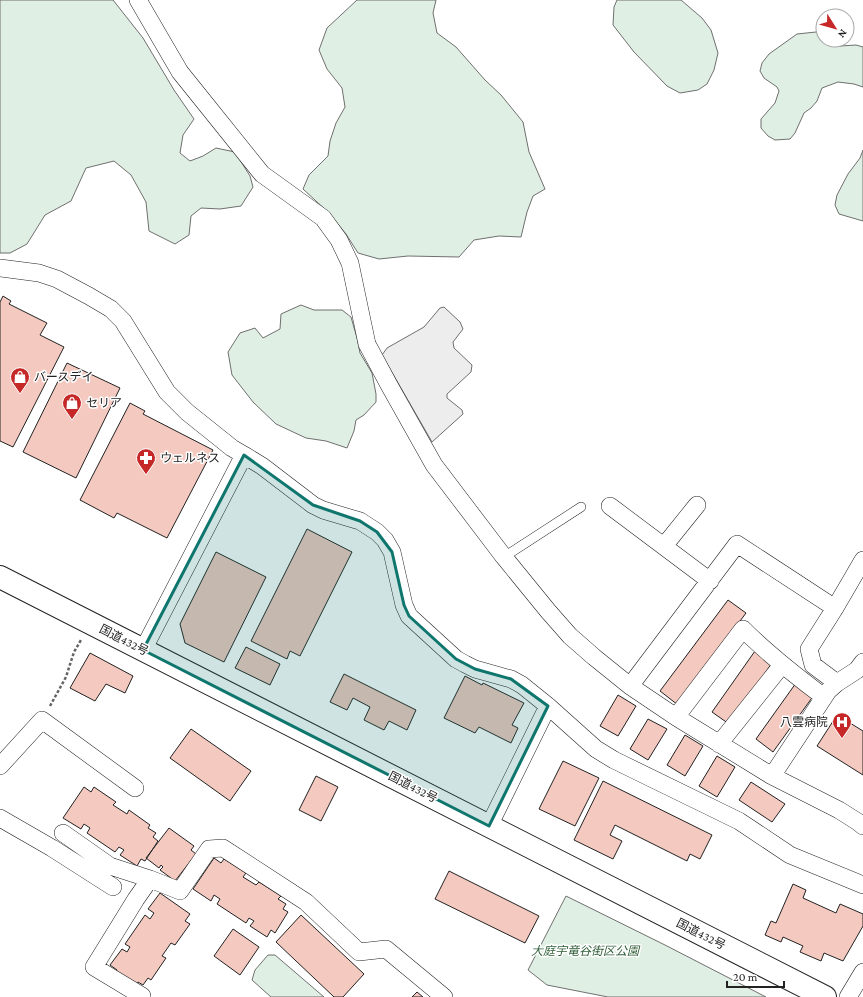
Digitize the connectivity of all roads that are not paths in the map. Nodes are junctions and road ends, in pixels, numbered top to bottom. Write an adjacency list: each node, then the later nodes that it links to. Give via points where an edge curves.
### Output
1 (138, 0): 8 (street, via 180,72 262,174 322,218 339,240 350,263 366,344 434,465)
2 (0, 268): 3 (street, via 39,273 57,279 111,309 123,321 167,392 187,412)
3 (244, 455): 13 (street); 19 (street, via 313,505 360,521 377,532 392,552 404,605 409,616 456,659 475,669 511,679)
4 (697, 505): 7 (street)
5 (610, 506): 7 (street)
6 (581, 507): 8 (lane)
7 (664, 546): 11 (street)
8 (504, 557): 17 (street, via 570,636)
9 (863, 560): 12 (street)
10 (0, 577): 13 (highway, 国道432号)
11 (710, 581): 12 (street, via 737,544); 17 (street)
12 (835, 608): 16 (street, via 809,649 813,665)
13 (143, 650): 26 (highway, 国道432号)
14 (863, 662): 16 (street, via 858,670)
15 (782, 665): 18 (street); 20 (street, via 743,629); 21 (street)
16 (837, 683): 18 (street)
17 (630, 686): 20 (street)
18 (824, 698): 23 (street)
19 (548, 706): 26 (street); 30 (street, via 596,749 614,760 739,821 790,855)
20 (676, 717): 21 (street)
21 (719, 744): 23 (street)
22 (0, 766): 24 (street, via 42,720)
23 (772, 776): 27 (street, via 839,810)
24 (135, 788)
25 (0, 818): 31 (street)
26 (489, 826): 35 (highway, 国道432号)
27 (863, 826)
28 (63, 833): 29 (street, via 110,866)
29 (150, 879): 33 (street, via 94,967); 34 (street, via 180,891 209,849 223,848 306,902 359,952 386,949)
30 (863, 885)
31 (113, 887)
32 (863, 972): 36 (street)
33 (142, 997)
34 (444, 997)
35 (825, 997)
36 (848, 997)

